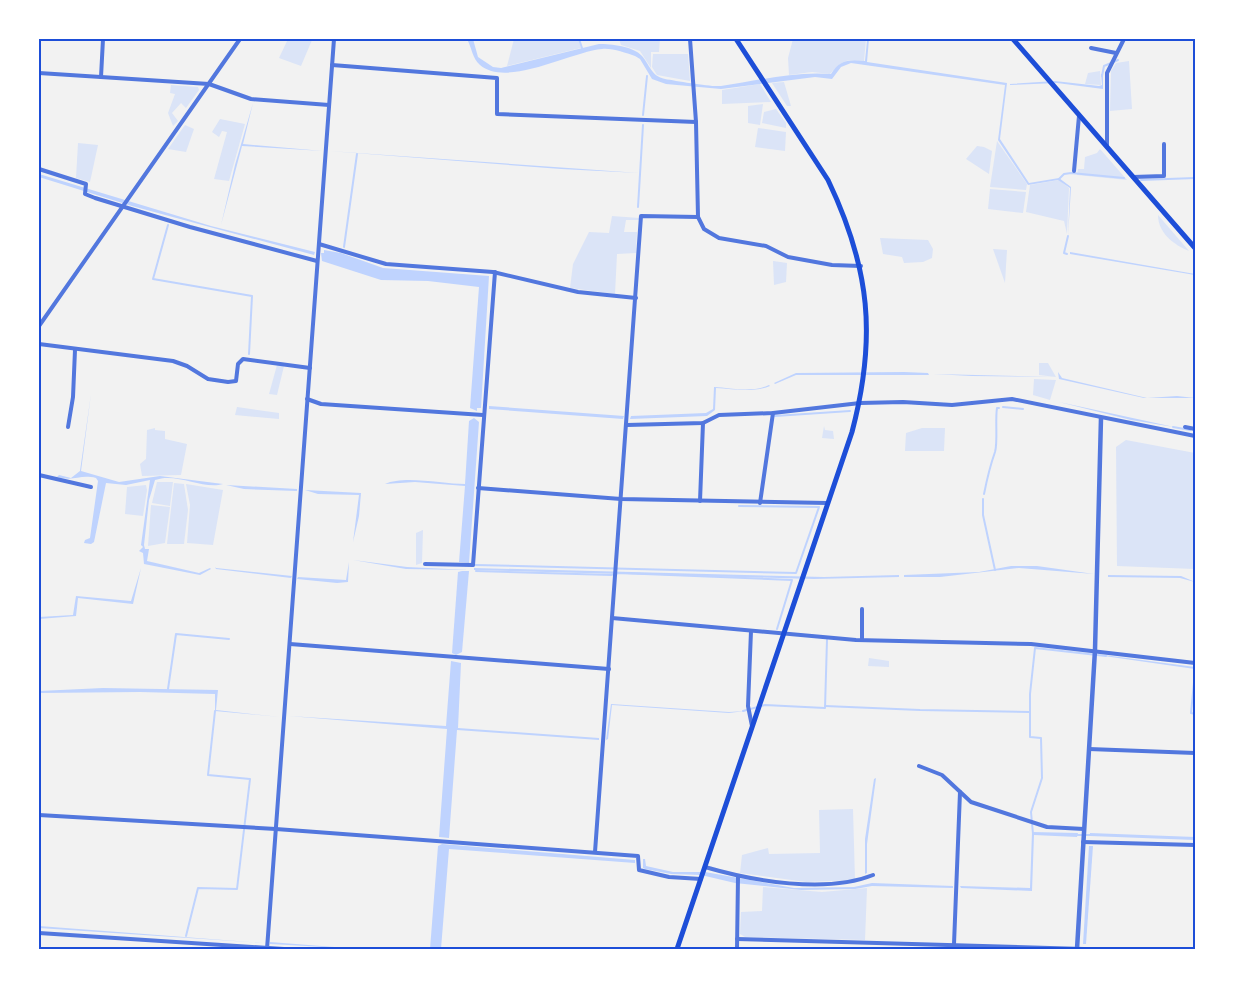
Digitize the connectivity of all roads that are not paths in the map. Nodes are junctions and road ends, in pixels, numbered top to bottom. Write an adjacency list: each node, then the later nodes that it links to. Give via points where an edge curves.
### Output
1 (104, 39): 12 (street)
2 (240, 39): 13 (street)
3 (334, 39): 10 (street)
4 (690, 39): 16 (street)
5 (736, 39): 27 (main road, via 828,180 851,231)
6 (1013, 39): 15 (main road)
7 (1124, 39): 9 (street)
8 (1091, 48): 9 (street)
9 (1116, 53): 18 (street, via 1107,73)
10 (332, 65): 14 (street); 16 (street, via 496,78 496,114)
11 (39, 73): 12 (street)
12 (101, 77): 13 (street)
13 (209, 84): 14 (street, via 250,99); 22 (street)
14 (329, 105): 24 (street)
15 (1079, 116): 18 (main road); 20 (street)
16 (696, 122): 23 (street)
17 (1164, 144): 21 (street, via 1164,176)
18 (1107, 149): 21 (main road)
19 (39, 169): 22 (street, via 86,184 85,194)
20 (1074, 171)
21 (1132, 177): 25 (main road)
22 (123, 206): 26 (street); 30 (street)
23 (698, 217): 27 (street, via 704,229 719,238 766,246 788,257 832,265); 29 (street, via 641,216)
24 (319, 244): 26 (street); 28 (street, via 386,264)
25 (1195, 248)
26 (318, 261): 33 (street)
27 (861, 266): 35 (main road, via 868,318)
28 (495, 272): 29 (street, via 578,292); 37 (street)
29 (636, 298): 42 (street)
30 (39, 326)
31 (39, 344): 32 (street)
32 (75, 350): 33 (street, via 173,361 208,378 228,382 236,381 238,364 243,359); 40 (street)
33 (310, 368): 34 (street)
34 (308, 399): 37 (street, via 321,404); 60 (street)
35 (860, 403): 36 (street); 39 (street, via 952,405 1012,399); 53 (main road)
36 (773, 413): 41 (street, via 719,416); 52 (street)
37 (483, 415): 49 (street)
38 (62, 418): 40 (street)
39 (1101, 418): 46 (street); 61 (street)
40 (70, 419): 43 (street)
41 (703, 423): 42 (street); 51 (street)
42 (627, 425): 50 (street)
43 (68, 427)
44 (1185, 427): 45 (street)
45 (1195, 429)
46 (1195, 436)
47 (39, 475): 48 (street)
48 (91, 487)
49 (478, 488): 50 (street); 54 (street, via 473,565)
50 (621, 499): 51 (street); 56 (street)
51 (700, 501): 52 (street)
52 (760, 503): 53 (street)
53 (827, 503): 58 (main road)
54 (425, 564)
55 (862, 608): 59 (street)
56 (612, 618): 57 (street); 63 (street)
57 (751, 631): 58 (street); 64 (street, via 748,706)
58 (783, 634): 59 (street); 64 (main road)
59 (862, 640): 61 (street, via 1031,644)
60 (290, 644): 63 (street); 71 (street)
61 (1095, 650): 62 (street); 65 (street)
62 (1195, 663)
63 (608, 668): 74 (street)
64 (752, 727): 75 (main road)
65 (1089, 749): 66 (street); 70 (street)
66 (1195, 753)
67 (919, 766): 68 (street, via 942,775)
68 (960, 792): 70 (street, via 971,802 1047,827); 81 (street)
69 (39, 814): 71 (street)
70 (1084, 828): 72 (street)
71 (276, 829): 74 (street); 82 (street)
72 (1083, 842): 73 (street); 86 (street)
73 (1195, 845)
74 (595, 852): 78 (street, via 638,856 639,870 669,877)
75 (705, 867): 77 (street); 78 (main road)
76 (873, 875): 77 (street, via 849,883 789,883)
77 (738, 876): 80 (street)
78 (701, 879): 84 (main road)
79 (39, 933): 82 (street)
80 (737, 939): 81 (street); 85 (street)
81 (954, 944): 86 (street)
82 (267, 949): 83 (street)
83 (284, 949)
84 (677, 949)
85 (737, 949)
86 (1077, 949): 87 (street)
87 (1084, 949)

